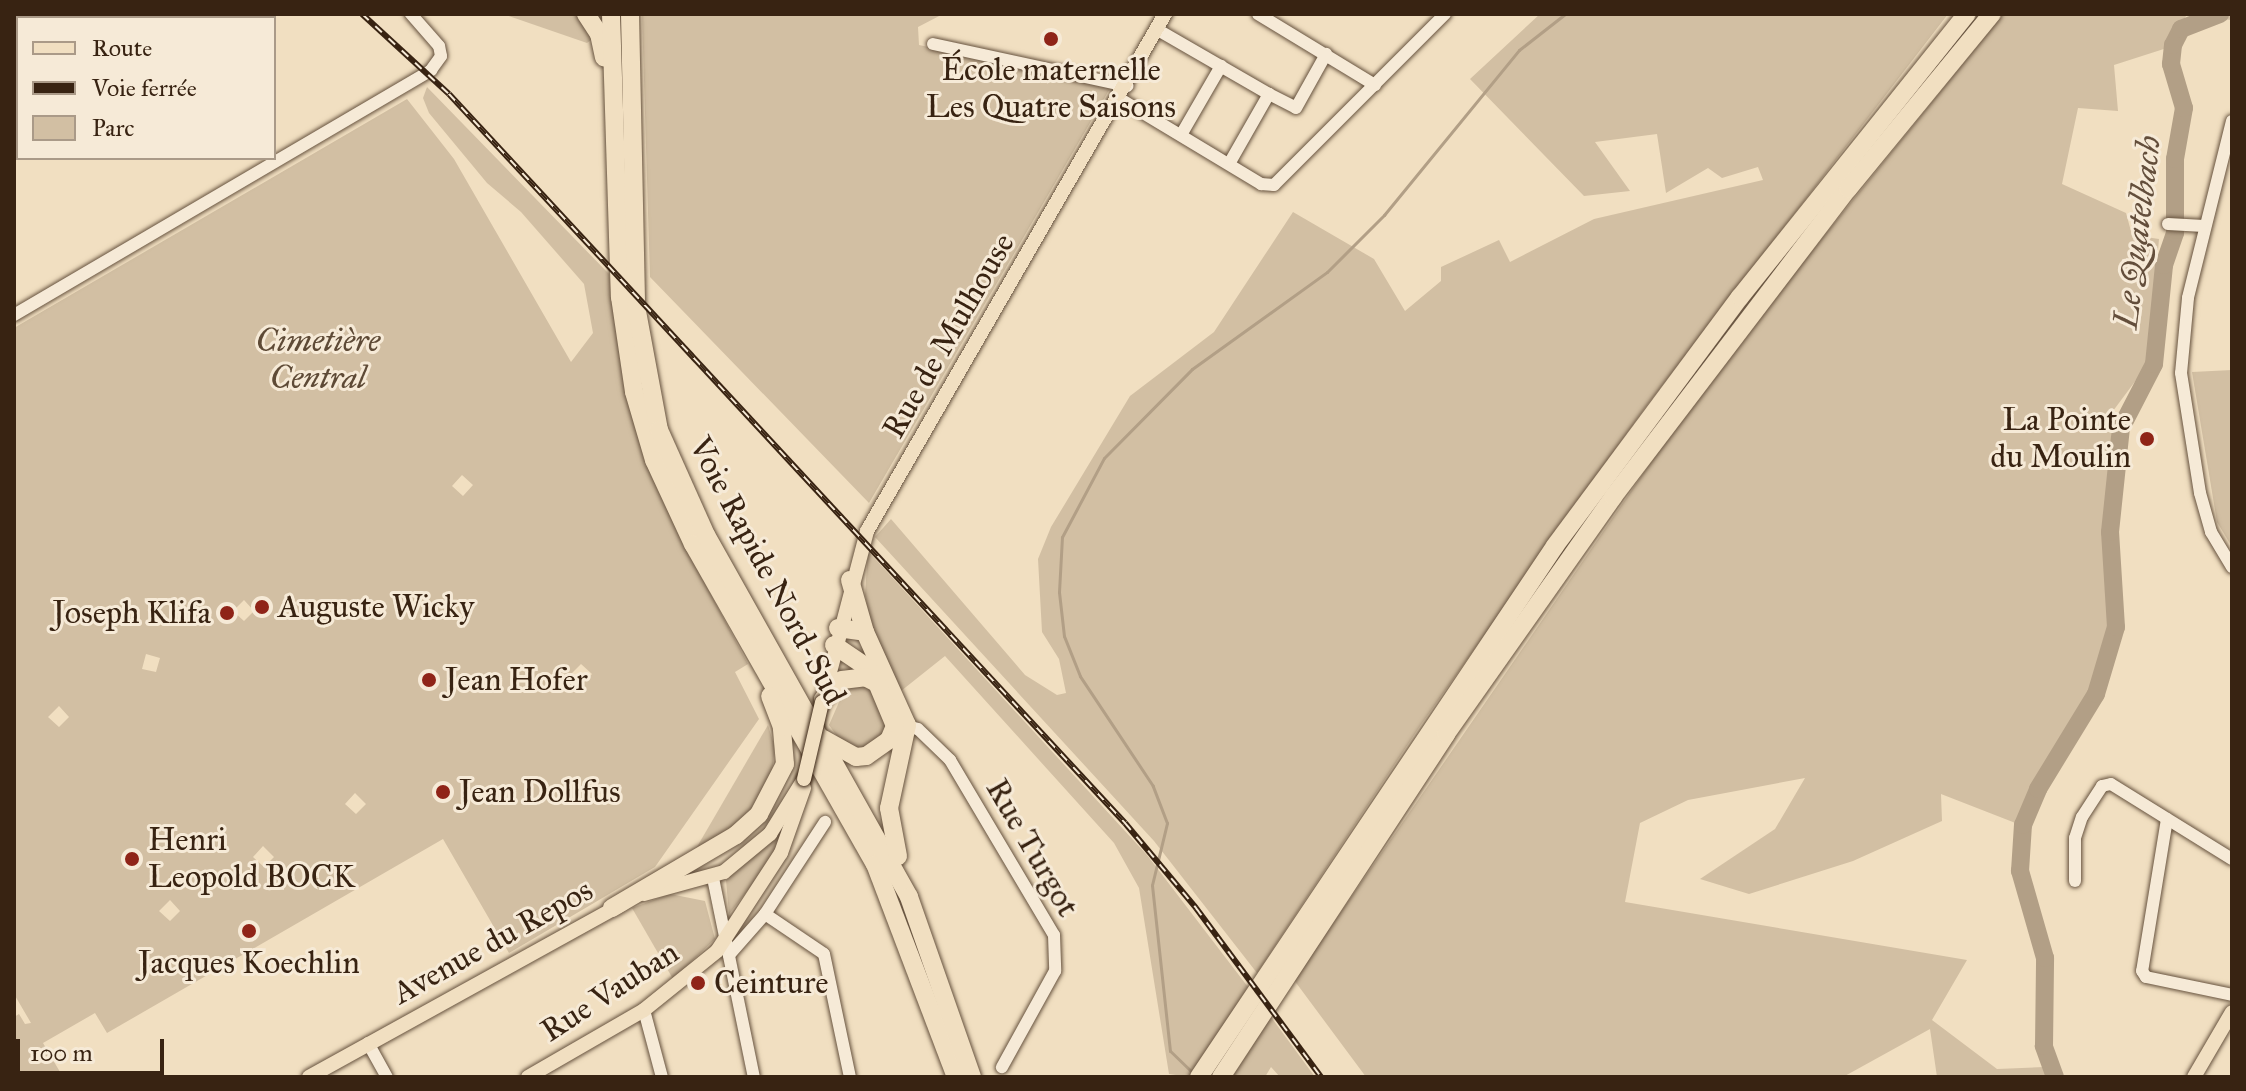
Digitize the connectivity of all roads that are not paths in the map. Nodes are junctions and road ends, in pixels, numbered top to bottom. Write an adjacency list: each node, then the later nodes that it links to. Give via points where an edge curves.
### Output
1 (411, 14): 23 (street, via 441,52 436,65 418,79)
2 (586, 14): 19 (highway, via 602,43)
3 (611, 14): 19 (highway, Voie Rapide Nord-Sud)
4 (630, 14): 32 (highway, Voie Rapide Nord-Sud, via 636,306 659,430 706,535)
5 (1165, 14): 10 (main road, Rue de Mulhouse)
6 (1258, 14): 12 (street)
7 (1445, 14): 14 (street)
8 (1967, 14): 49 (highway, via 1740,297 1555,546)
9 (1992, 14): 49 (highway, via 1848,189 1613,497)
10 (1158, 30): 13 (street); 15 (main road, Rue de Mulhouse)
11 (933, 44): 15 (street)
12 (1326, 54): 14 (street); 16 (street, via 1296,108)
13 (1221, 66): 16 (street); 18 (street)
14 (1375, 85): 20 (street, via 1274,185 1261,184)
15 (1124, 92): 18 (street); 25 (main road, Rue de Mulhouse, via 867,531)
16 (1269, 94): 20 (street)
17 (2232, 121): 22 (street)
18 (1181, 135): 20 (street)
19 (615, 143): 28 (highway, Voie Rapide Nord-Sud, via 620,297 640,415 680,518)
20 (1229, 164)
21 (2174, 223): 22 (street)
22 (2204, 226): 24 (street, via 2182,332 2181,373 2200,493 2211,532)
23 (14, 315)
24 (2232, 567)
25 (850, 580): 26 (highway); 27 (main road, Rue de Mulhouse)
26 (865, 632): 27 (highway); 31 (highway)
27 (836, 637): 29 (highway); 30 (main road, Rue de Mulhouse)
28 (748, 642): 40 (highway, via 784,739 785,764 772,795 736,835); 56 (highway, Voie Rapide Nord-Sud, via 885,884)
29 (877, 683): 30 (highway, via 854,675); 31 (highway)
30 (822, 700): 33 (main road, Rue de Mulhouse, bridge)
31 (901, 725): 32 (highway, via 866,756 856,757); 39 (highway, via 889,830); 48 (street, Rue Turgot, via 950,760 1058,949 1055,971)
32 (823, 737): 39 (highway, Voie Rapide Nord-Sud)
33 (804, 779): 37 (main road, via 770,834); 42 (main road, Rue Vauban, via 792,832)
34 (2167, 819): 36 (street); 38 (street, via 2111,784 2102,786 2075,838); 44 (street, via 2142,971 2146,977)
35 (825, 822): 41 (street, Rue Vauban)
36 (2232, 859)
37 (713, 878): 40 (main road, Avenue du Repos); 42 (street)
38 (2075, 881)
39 (909, 897): 57 (highway, Voie Rapide Nord-Sud)
40 (612, 908): 47 (main road, Avenue du Repos)
41 (765, 914): 43 (street, Rue Vauban); 55 (street, via 824,954)
42 (726, 939): 43 (street); 45 (main road, Rue Vauban, via 691,975)
43 (729, 955): 54 (street)
44 (2232, 995)
45 (644, 1010): 52 (main road, Rue Vauban); 53 (street)
46 (2232, 1012): 58 (main road)
47 (368, 1043): 50 (main road, Avenue du Repos); 51 (street)
48 (1002, 1067)
49 (1208, 1074)
50 (309, 1077)
51 (387, 1077)
52 (528, 1077)
53 (662, 1077)
54 (754, 1077)
55 (850, 1077)
56 (956, 1077)
57 (972, 1077)
58 (2194, 1077)

